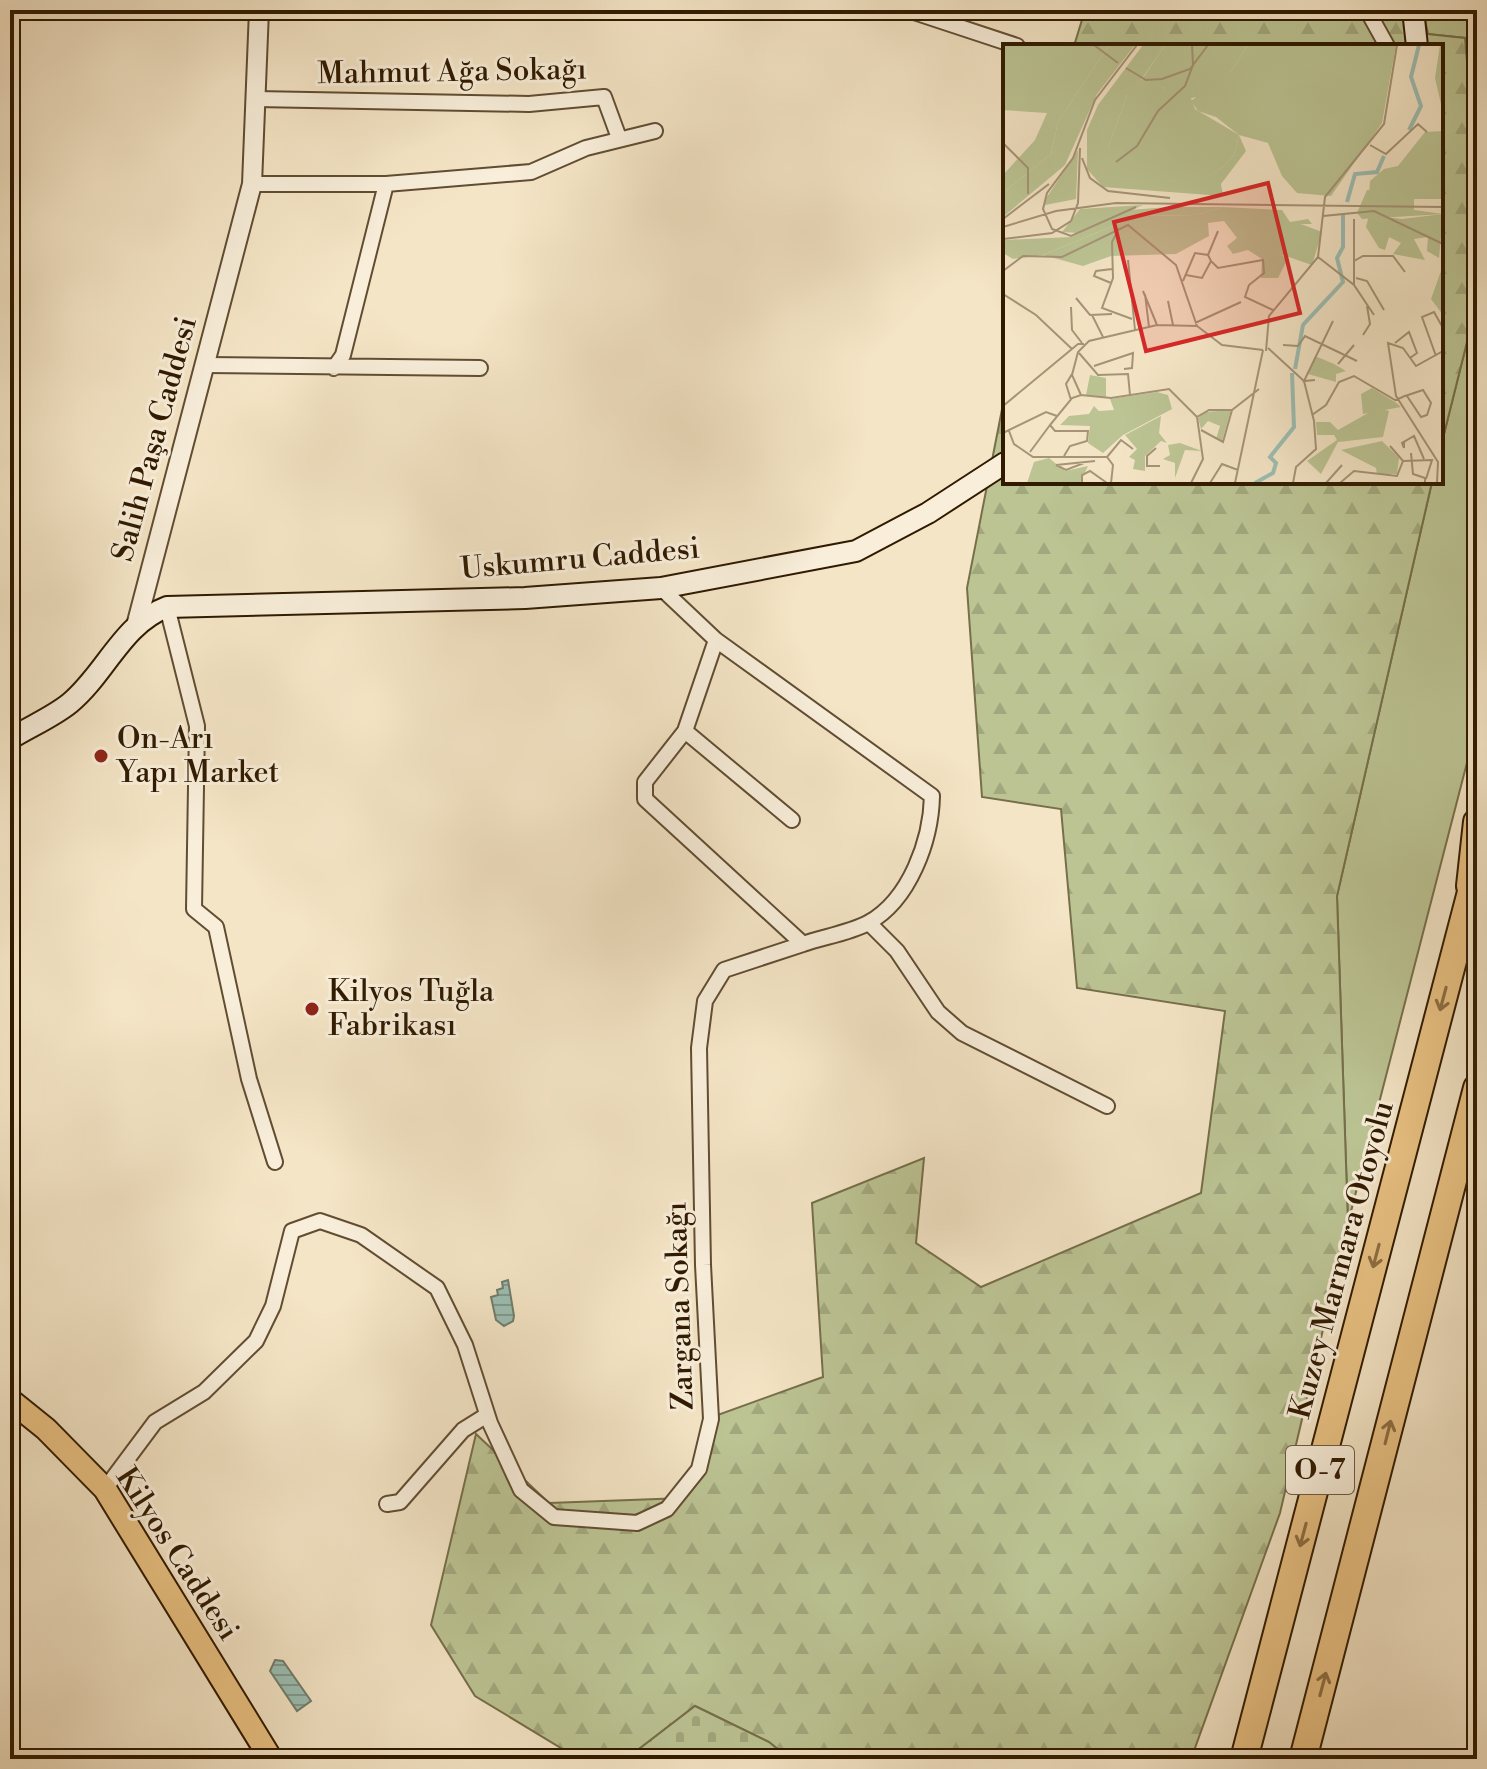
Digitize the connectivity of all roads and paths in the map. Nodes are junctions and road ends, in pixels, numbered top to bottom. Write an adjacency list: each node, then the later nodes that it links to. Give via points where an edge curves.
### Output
1 (259, 10): 10 (street, Salih Paşa Caddesi)
2 (679, 10): 3 (street)
3 (701, 10)
4 (908, 10): 7 (street)
5 (1367, 10): 8 (street)
6 (1413, 10): 9 (main road)
7 (1011, 44)
8 (1386, 44)
9 (1417, 44)
10 (256, 99): 12 (street, Mahmut Ağa Sokağı, via 529,104 604,97); 13 (street, Salih Paşa Caddesi)
11 (655, 131): 12 (street)
12 (619, 138): 14 (street, via 531,172)
13 (252, 184): 14 (street); 15 (street, Salih Paşa Caddesi)
14 (386, 184): 16 (street, via 343,355)
15 (206, 365): 16 (street); 21 (street, Salih Paşa Caddesi)
16 (334, 368): 17 (street)
17 (480, 368)
18 (1003, 464): 19 (main road, Uskumru Caddesi, via 856,551)
19 (661, 588): 20 (main road, Uskumru Caddesi, via 481,600); 22 (street)
20 (167, 607): 21 (main road, Uskumru Caddesi); 33 (street, via 197,726 194,909 216,927 249,1079)
21 (137, 622): 24 (main road, Salih Paşa Caddesi, via 100,673 69,704)
22 (716, 640): 23 (street); 29 (street, via 932,796 931,830 906,887)
23 (685, 731): 25 (street); 30 (street, via 645,782 645,799)
24 (10, 739)
25 (792, 820)
26 (1477, 822): 28 (highway)
27 (1477, 869): 28 (highway, Kuzey Marmara Otoyolu / O-7)
28 (1469, 901): 39 (highway, Kuzey Marmara Otoyolu / O-7, one-way to 39)
29 (869, 923): 30 (street, Zargana Sokağı); 32 (street, via 897,951 938,1012 962,1033)
30 (803, 944): 35 (street, Zargana Sokağı, via 724,970 705,1001 699,1048 711,1419 699,1469 667,1509 637,1523 554,1517 521,1490)
31 (1477, 1088): 40 (highway, O-7, one-way to 31)
32 (1107, 1106)
33 (275, 1162)
34 (10, 1400): 36 (main road, Kilyos Caddesi)
35 (487, 1415): 36 (street, Zargana Sokağı, via 465,1345 437,1288 361,1235 320,1221 292,1231 273,1306 256,1341 204,1392 155,1422); 37 (street, via 463,1430 400,1502)
36 (105, 1489): 38 (main road, Kilyos Caddesi)
37 (387, 1504)
38 (271, 1759)
39 (1244, 1759)
40 (1303, 1759)

